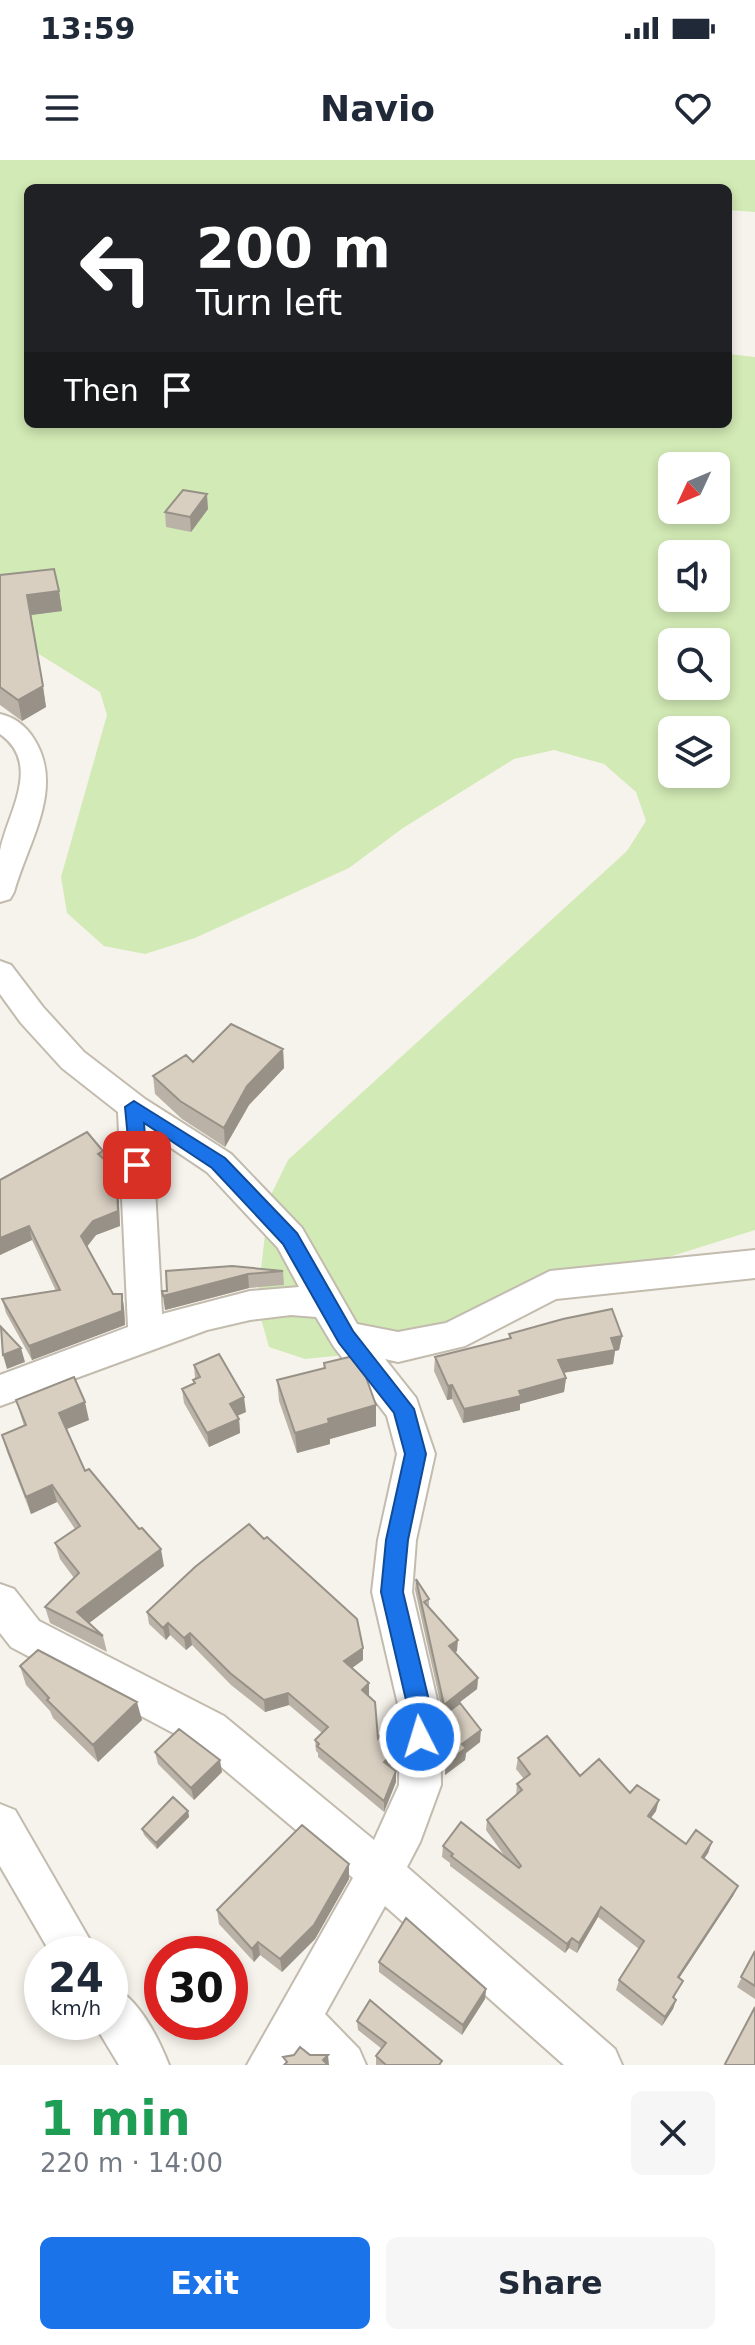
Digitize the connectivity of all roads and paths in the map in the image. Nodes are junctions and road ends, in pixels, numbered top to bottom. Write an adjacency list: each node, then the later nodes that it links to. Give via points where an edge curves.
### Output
1 (0, 722): 2 (street, via 20,737 32,758 35,785)
2 (0, 892)
3 (0, 972): 4 (street, via 73,1060)
4 (134, 1107): 6 (street, via 219,1163 290,1238); 7 (street)
5 (755, 1264): 8 (street, via 550,1285 453,1336 398,1347)
6 (326, 1303): 7 (street, via 301,1298 207,1314); 8 (street)
7 (146, 1337): 9 (street)
8 (346, 1337): 12 (street, via 403,1409 416,1454 392,1592 420,1713 420,1785)
9 (0, 1391)
10 (0, 1602): 12 (street, via 25,1634 209,1730)
11 (0, 1825): 13 (street)
12 (380, 1873): 14 (street); 19 (street)
13 (65, 1936)
14 (297, 2018): 17 (street); 18 (street)
15 (128, 2036): 16 (street)
16 (146, 2065)
17 (270, 2065)
18 (343, 2065)
19 (599, 2065)

